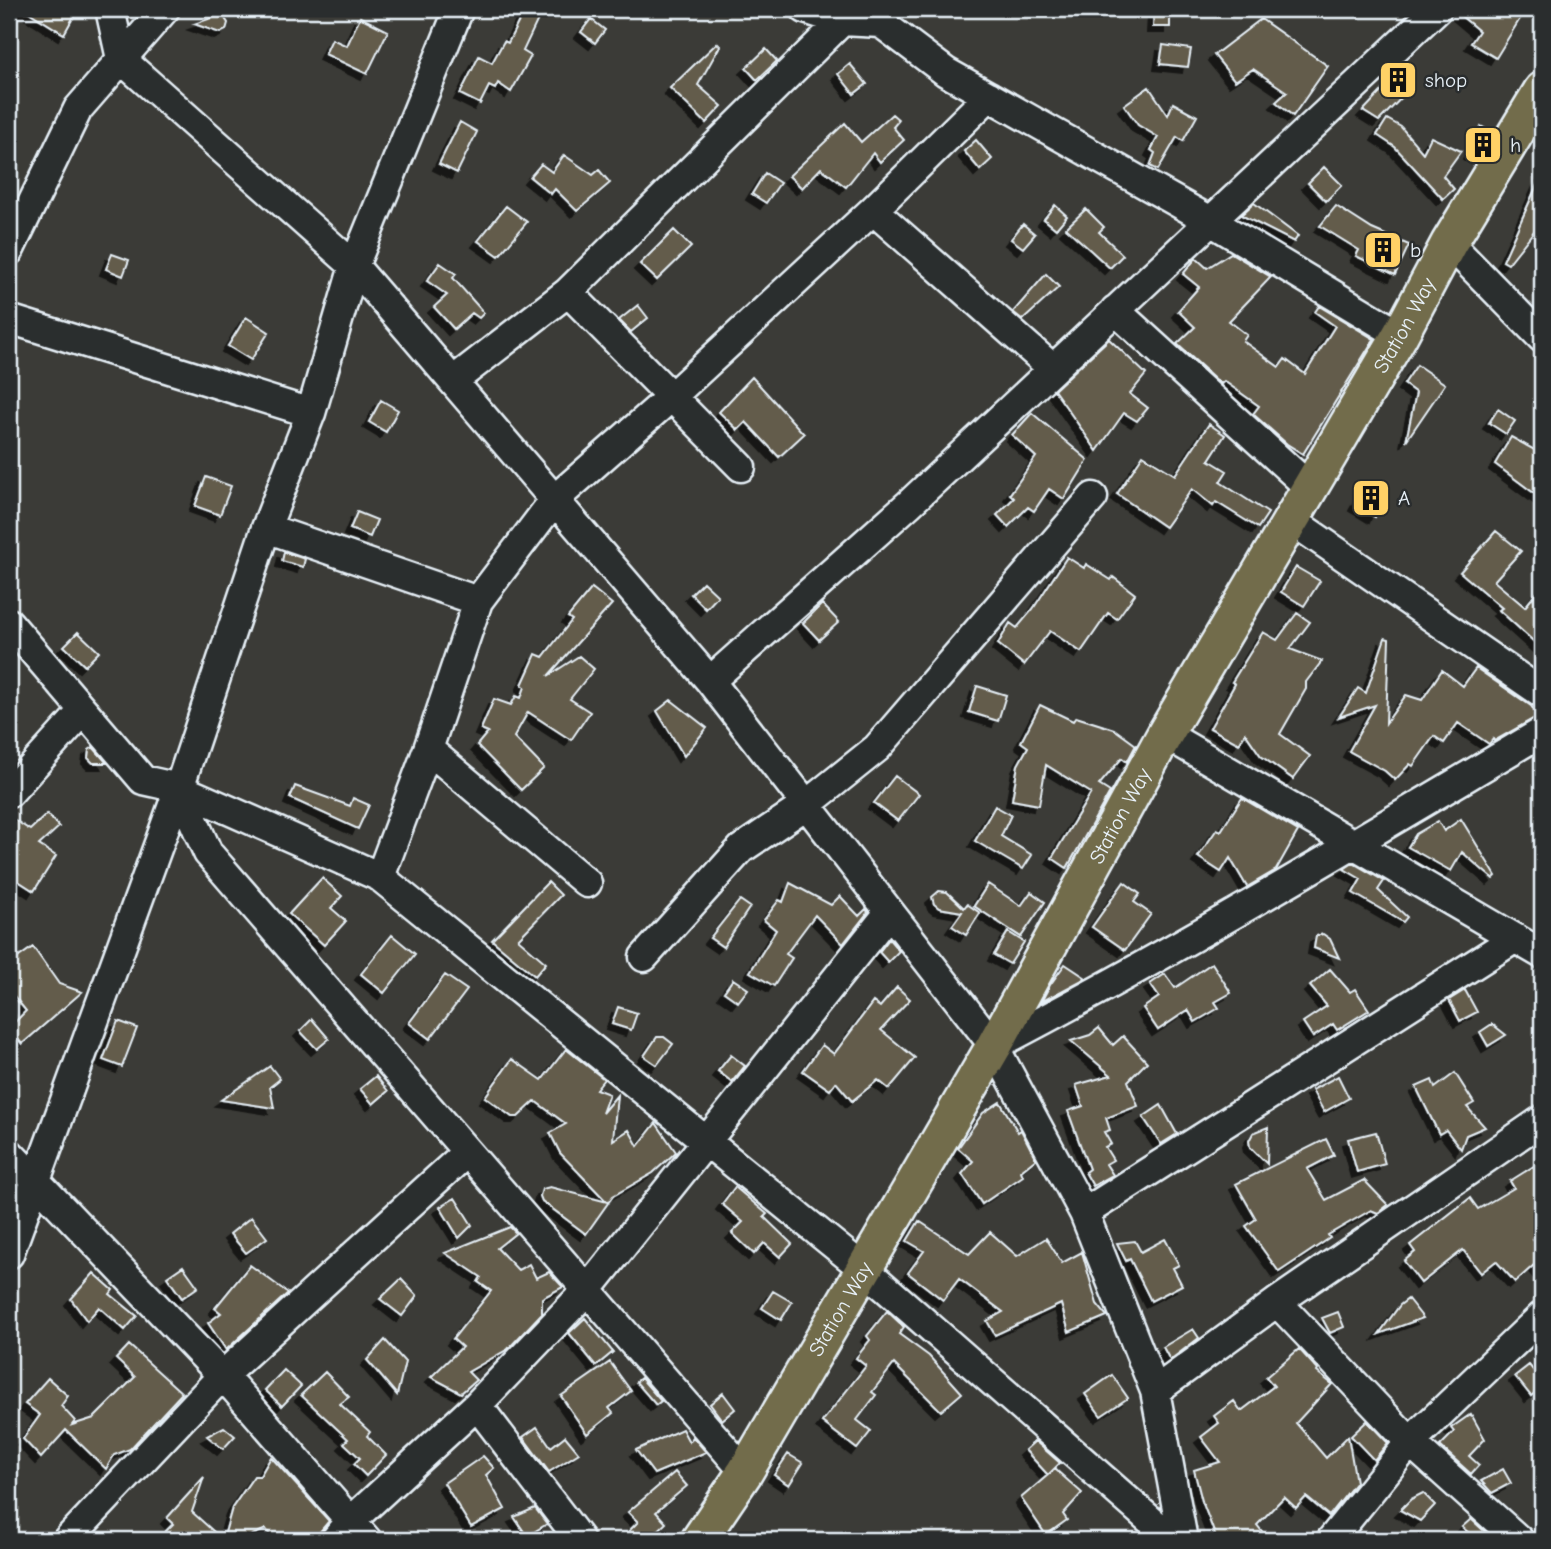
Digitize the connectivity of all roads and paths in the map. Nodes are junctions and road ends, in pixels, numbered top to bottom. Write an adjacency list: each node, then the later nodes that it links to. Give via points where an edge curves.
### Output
1 (110, 9): 8 (street)
2 (165, 9): 8 (street)
3 (458, 9): 15 (street)
4 (805, 9): 7 (street)
5 (1437, 9): 12 (street)
6 (888, 16): 7 (street); 10 (street, via 946,72)
7 (842, 21): 16 (street)
8 (121, 59): 14 (street, via 78,109); 15 (street)
9 (1542, 90): 13 (main road, Station Way)
10 (989, 96): 11 (street); 12 (street)
11 (873, 210): 21 (street); 23 (street)
12 (1209, 220): 17 (street); 19 (street)
13 (1449, 243): 19 (main road, Station Way); 20 (street)
14 (9, 251)
15 (354, 266): 22 (street); 24 (street)
16 (568, 292): 22 (street); 23 (street)
17 (1115, 310): 21 (street); 26 (street)
18 (9, 319): 24 (street)
19 (1400, 335): 26 (main road, Station Way)
20 (1542, 338)
21 (1051, 367): 33 (street, via 909,504)
22 (453, 381): 28 (street)
23 (671, 397): 25 (street); 28 (street)
24 (311, 413): 30 (street)
25 (741, 467)
26 (1310, 488): 29 (main road, Station Way)
27 (1093, 497): 41 (street, via 877,748)
28 (555, 499): 31 (street); 33 (street)
29 (1291, 520): 34 (street); 37 (main road, Station Way)
30 (266, 528): 31 (street); 39 (street)
31 (478, 601): 38 (street)
32 (9, 623): 35 (street)
33 (710, 681): 41 (street)
34 (1542, 694)
35 (83, 712): 39 (street, via 143,780); 40 (street)
36 (1542, 732): 42 (street)
37 (1165, 734): 42 (street); 49 (main road, Station Way)
38 (428, 749): 43 (street); 44 (street)
39 (179, 788): 43 (street); 52 (street, via 208,853); 54 (street)
40 (9, 793)
41 (806, 805): 45 (street); 48 (street, via 741,849)
42 (1353, 845): 46 (street); 49 (street)
43 (380, 877): 51 (street)
44 (587, 883)
45 (888, 914): 49 (street); 51 (street)
46 (1514, 939): 47 (street); 55 (street)
47 (1542, 954)
48 (644, 957)
49 (993, 1046): 55 (street); 57 (main road, Station Way)
50 (1542, 1120): 59 (street)
51 (707, 1139): 57 (street); 58 (street)
52 (467, 1152): 58 (street); 61 (street)
53 (9, 1153): 54 (street)
54 (34, 1180): 56 (street); 61 (street)
55 (1084, 1213): 62 (street)
56 (9, 1254)
57 (864, 1269): 65 (main road, Station Way); 70 (street)
58 (589, 1288): 63 (street); 65 (street)
59 (1277, 1302): 62 (street); 64 (street)
60 (1542, 1316): 64 (street)
61 (222, 1376): 66 (street); 67 (street)
62 (1155, 1391): 71 (street)
63 (477, 1405): 66 (street); 68 (street)
64 (1409, 1442): 72 (street); 73 (street)
65 (745, 1472): 69 (main road, Station Way)
66 (351, 1534)
67 (67, 1540)
68 (580, 1540)
69 (699, 1540)
70 (1173, 1540)
71 (1183, 1540)
72 (1331, 1540)
73 (1519, 1540)

